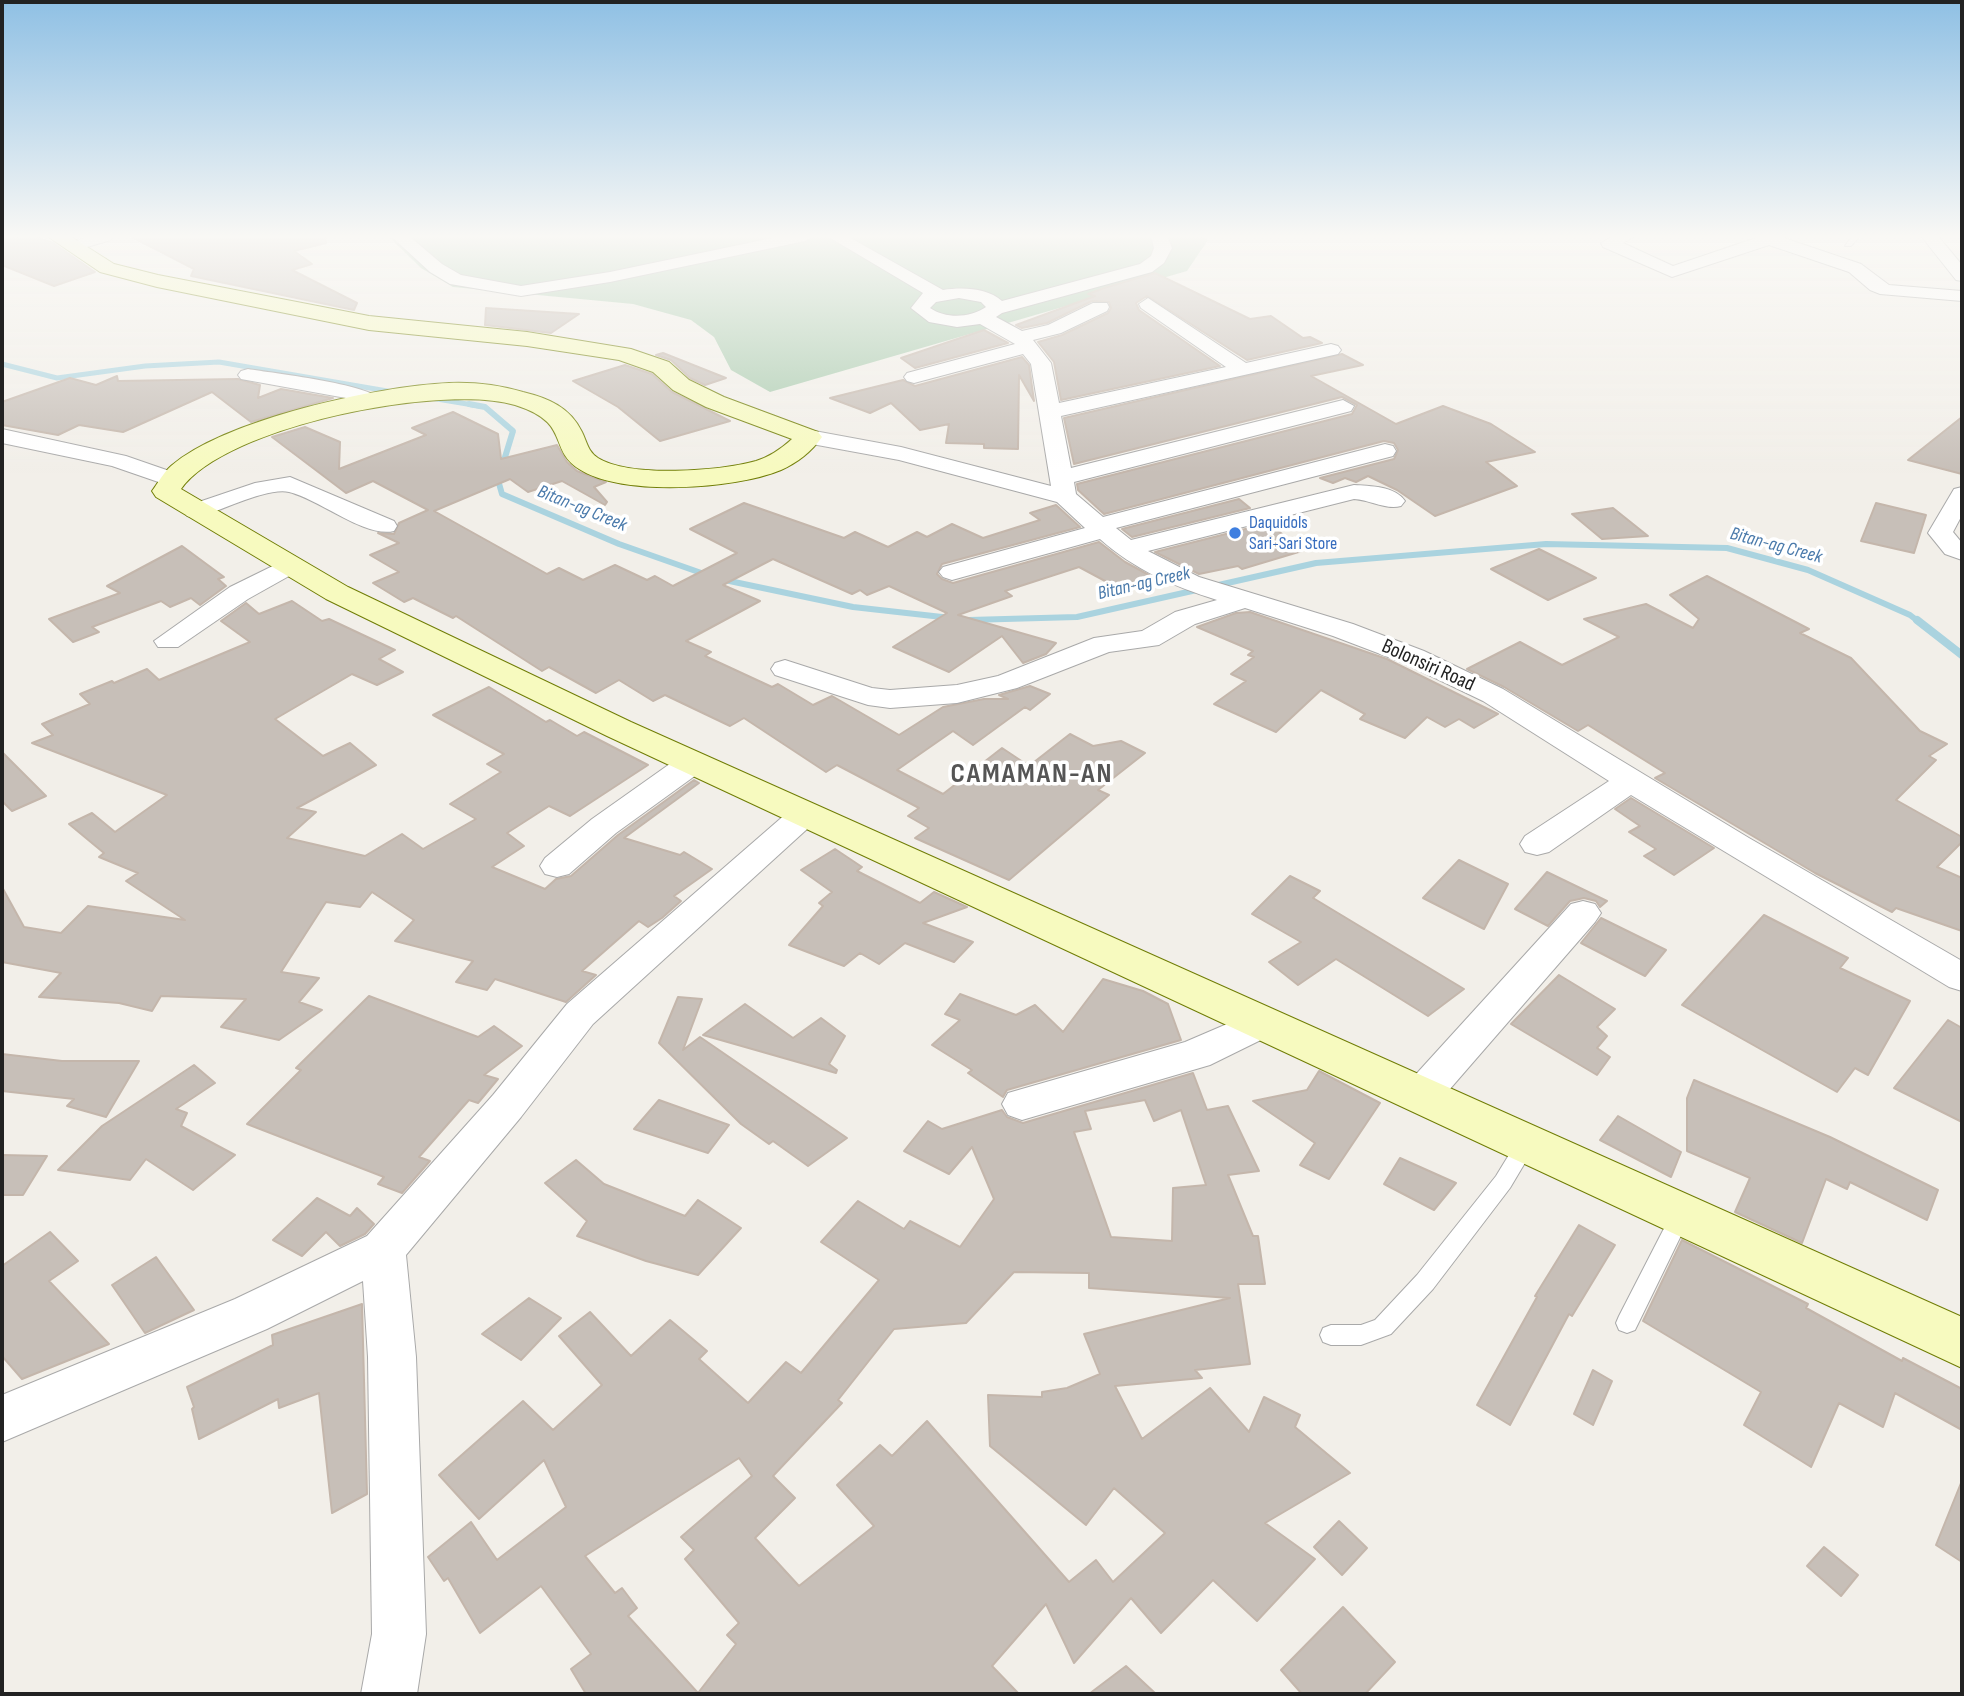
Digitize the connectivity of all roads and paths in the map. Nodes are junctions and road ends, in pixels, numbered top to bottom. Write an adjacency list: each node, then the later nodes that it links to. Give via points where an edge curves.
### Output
1 (329, 315): 16 (main road, via 623,354 660,368 715,402)
2 (931, 315): 3 (street, via 945,320)
3 (975, 315)
4 (991, 315): 7 (street)
5 (1083, 315): 7 (street)
6 (1164, 315): 9 (street)
7 (1025, 341): 11 (street); 14 (street, via 1045,375)
8 (1331, 350): 9 (street)
9 (1244, 370): 14 (street)
10 (248, 375): 12 (street)
11 (914, 377)
12 (390, 396): 16 (main road, via 472,390 537,404 561,418 573,449 590,465 623,474 694,477 762,468 793,453); 18 (main road, via 304,417 242,439)
13 (1343, 406): 19 (street)
14 (1049, 412): 19 (street)
15 (2, 436): 18 (street, via 118,461)
16 (809, 437): 19 (street)
17 (1385, 451): 24 (street)
18 (170, 479): 22 (main road, via 166,491)
19 (1063, 488): 24 (street, Bolonsiri Road)
20 (1962, 494): 26 (street, via 1940,533)
21 (1393, 501): 25 (street, via 1374,493 1354,492)
22 (196, 511): 23 (street, via 263,488 290,484); 27 (main road)
23 (385, 526)
24 (1099, 529): 25 (street, Bolonsiri Road); 28 (street)
25 (1126, 549): 29 (street, Bolonsiri Road, via 1166,573)
26 (1962, 552)
27 (289, 566): 30 (street); 32 (main road)
28 (952, 572)
29 (1240, 597): 31 (street, via 1185,618 1149,639 1104,644 1007,682 957,694 868,696); 33 (street, Bolonsiri Road, via 1343,630 1456,677 1493,695)
30 (167, 641)
31 (785, 669)
32 (692, 762): 34 (main road); 36 (street)
33 (1630, 781): 35 (street); 38 (street, Bolonsiri Road)
34 (806, 813): 39 (main road); 44 (street, via 580,1014)
35 (1537, 844)
36 (556, 866)
37 (1583, 912): 40 (street)
38 (1962, 978)
39 (1262, 1023): 40 (main road); 41 (street, via 1196,1054)
40 (1422, 1094): 42 (main road)
41 (1022, 1104)
42 (1525, 1146): 43 (main road); 46 (lane, via 1503,1182 1425,1282 1383,1327 1361,1335)
43 (1681, 1215): 45 (lane); 47 (main road)
44 (383, 1250): 48 (street, via 251,1314); 49 (street, via 391,1357 399,1634)
45 (1626, 1323)
46 (1331, 1335)
47 (1962, 1343)
48 (2, 1419)
49 (389, 1694)

